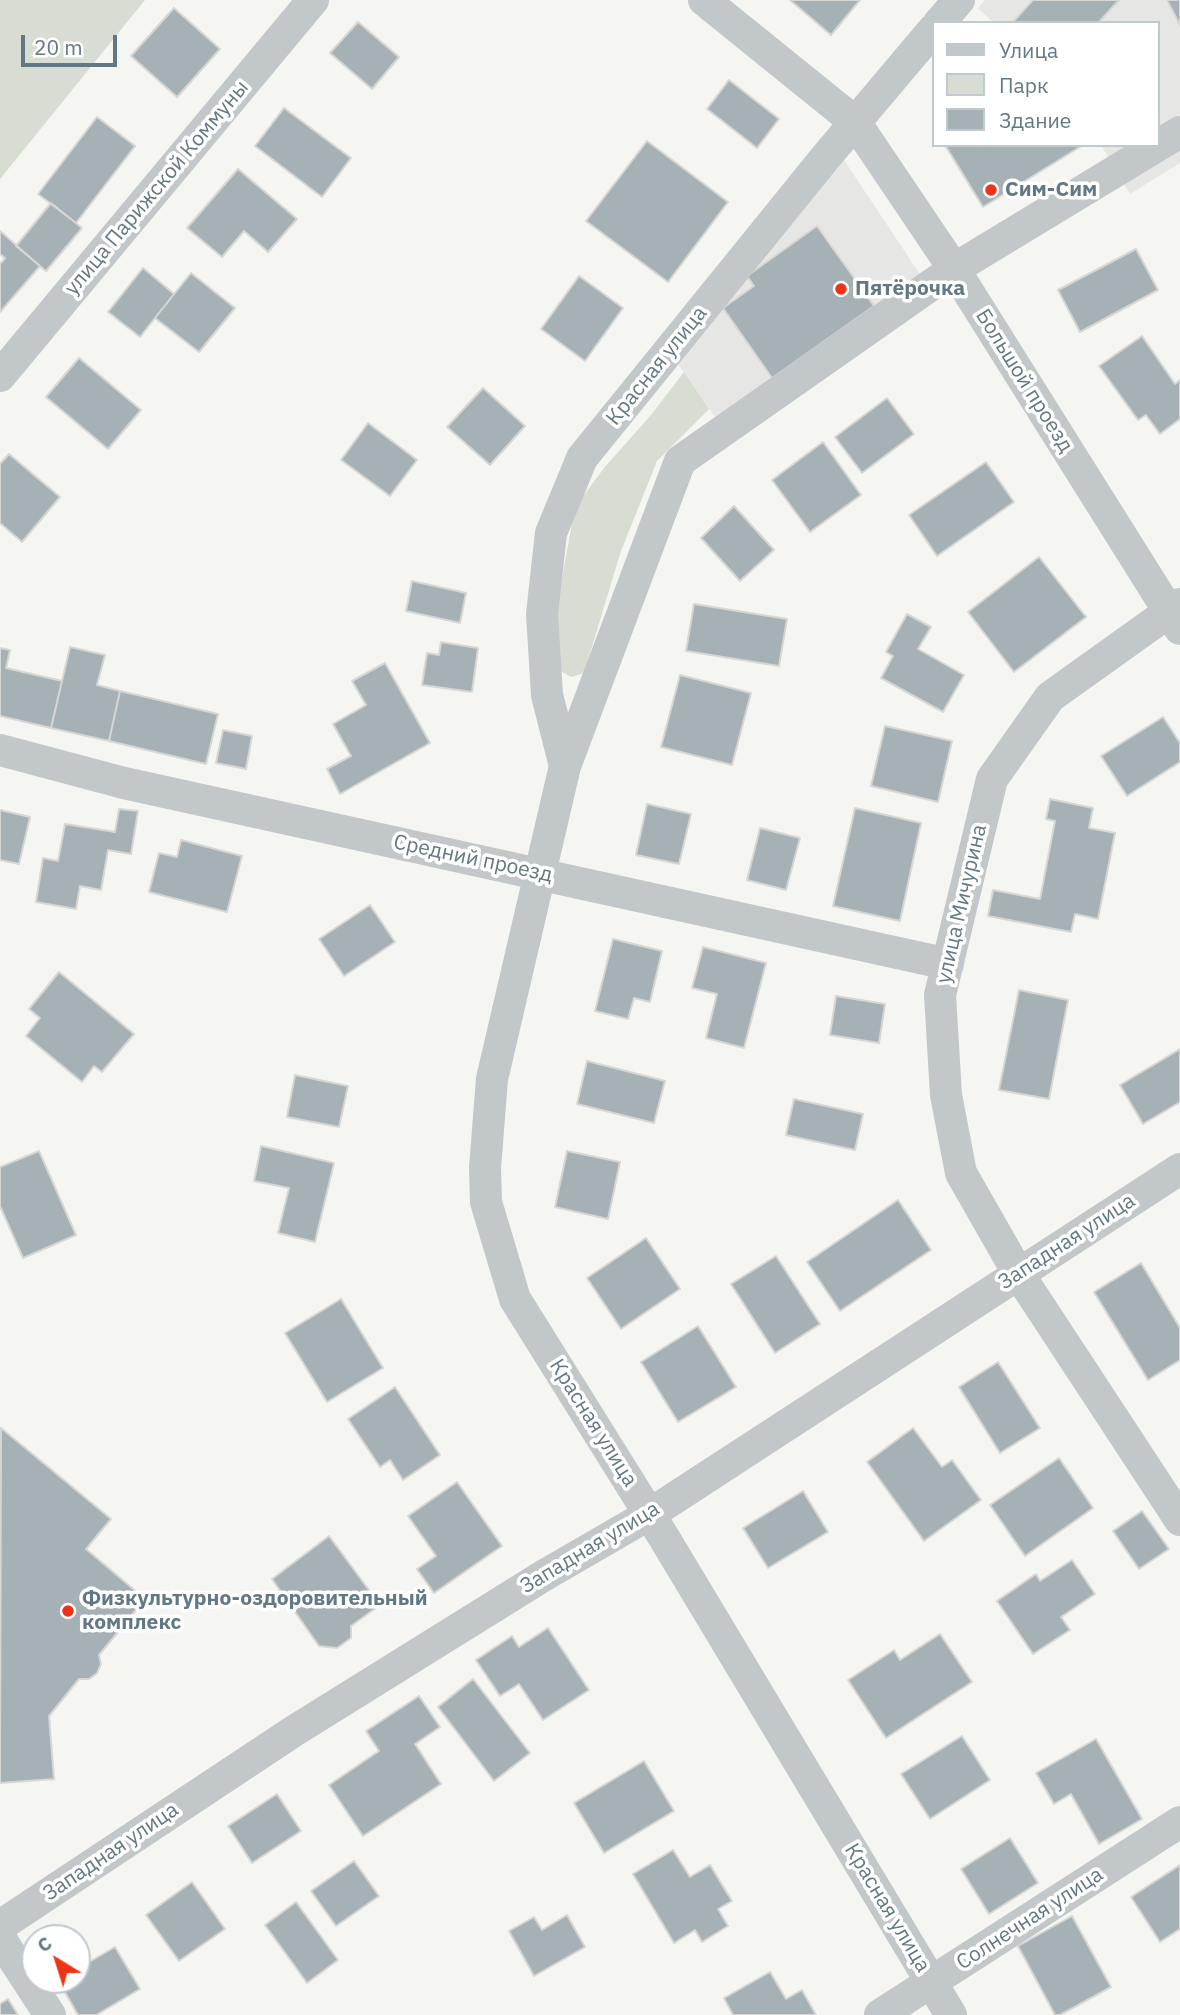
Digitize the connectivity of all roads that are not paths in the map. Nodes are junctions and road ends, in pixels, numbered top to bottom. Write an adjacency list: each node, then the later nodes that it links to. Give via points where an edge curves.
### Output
1 (313, 0): 11 (street, улица Парижской Коммуны)
2 (705, 0): 6 (street, Большой проезд)
3 (959, 0): 4 (street)
4 (941, 21)
5 (932, 31): 6 (street, Красная улица)
6 (855, 122): 10 (street, Большой проезд); 14 (street, Красная улица, via 582,458 551,533 542,614 547,695)
7 (1180, 132): 8 (street, Красная улица)
8 (1159, 145)
9 (1155, 147): 10 (street, Красная улица)
10 (954, 269): 12 (street, Большой проезд); 14 (street, Красная улица, via 680,461)
11 (0, 376)
12 (1176, 615): 16 (street, улица Мичурина, via 1049,697 992,779)
13 (0, 750): 15 (street, Средний проезд, via 124,783)
14 (565, 766): 15 (street, Красная улица)
15 (539, 874): 16 (street, Средний проезд); 19 (street, Красная улица, via 492,1079 485,1202 515,1299)
16 (948, 964): 18 (street, улица Мичурина, via 940,995 946,1095 961,1173)
17 (1180, 1169): 18 (street, Западная улица)
18 (1018, 1273): 19 (street, Западная улица); 20 (street, улица Мичурина)
19 (650, 1514): 22 (street, Западная улица, via 294,1731); 24 (street, Красная улица)
20 (1180, 1520)
21 (1180, 1822): 24 (street, Солнечная улица)
22 (0, 1926)
23 (0, 1938): 25 (street)
24 (932, 1982): 26 (street, Солнечная улица); 27 (street, Красная улица)
25 (50, 2015)
26 (880, 2015)
27 (951, 2015)

